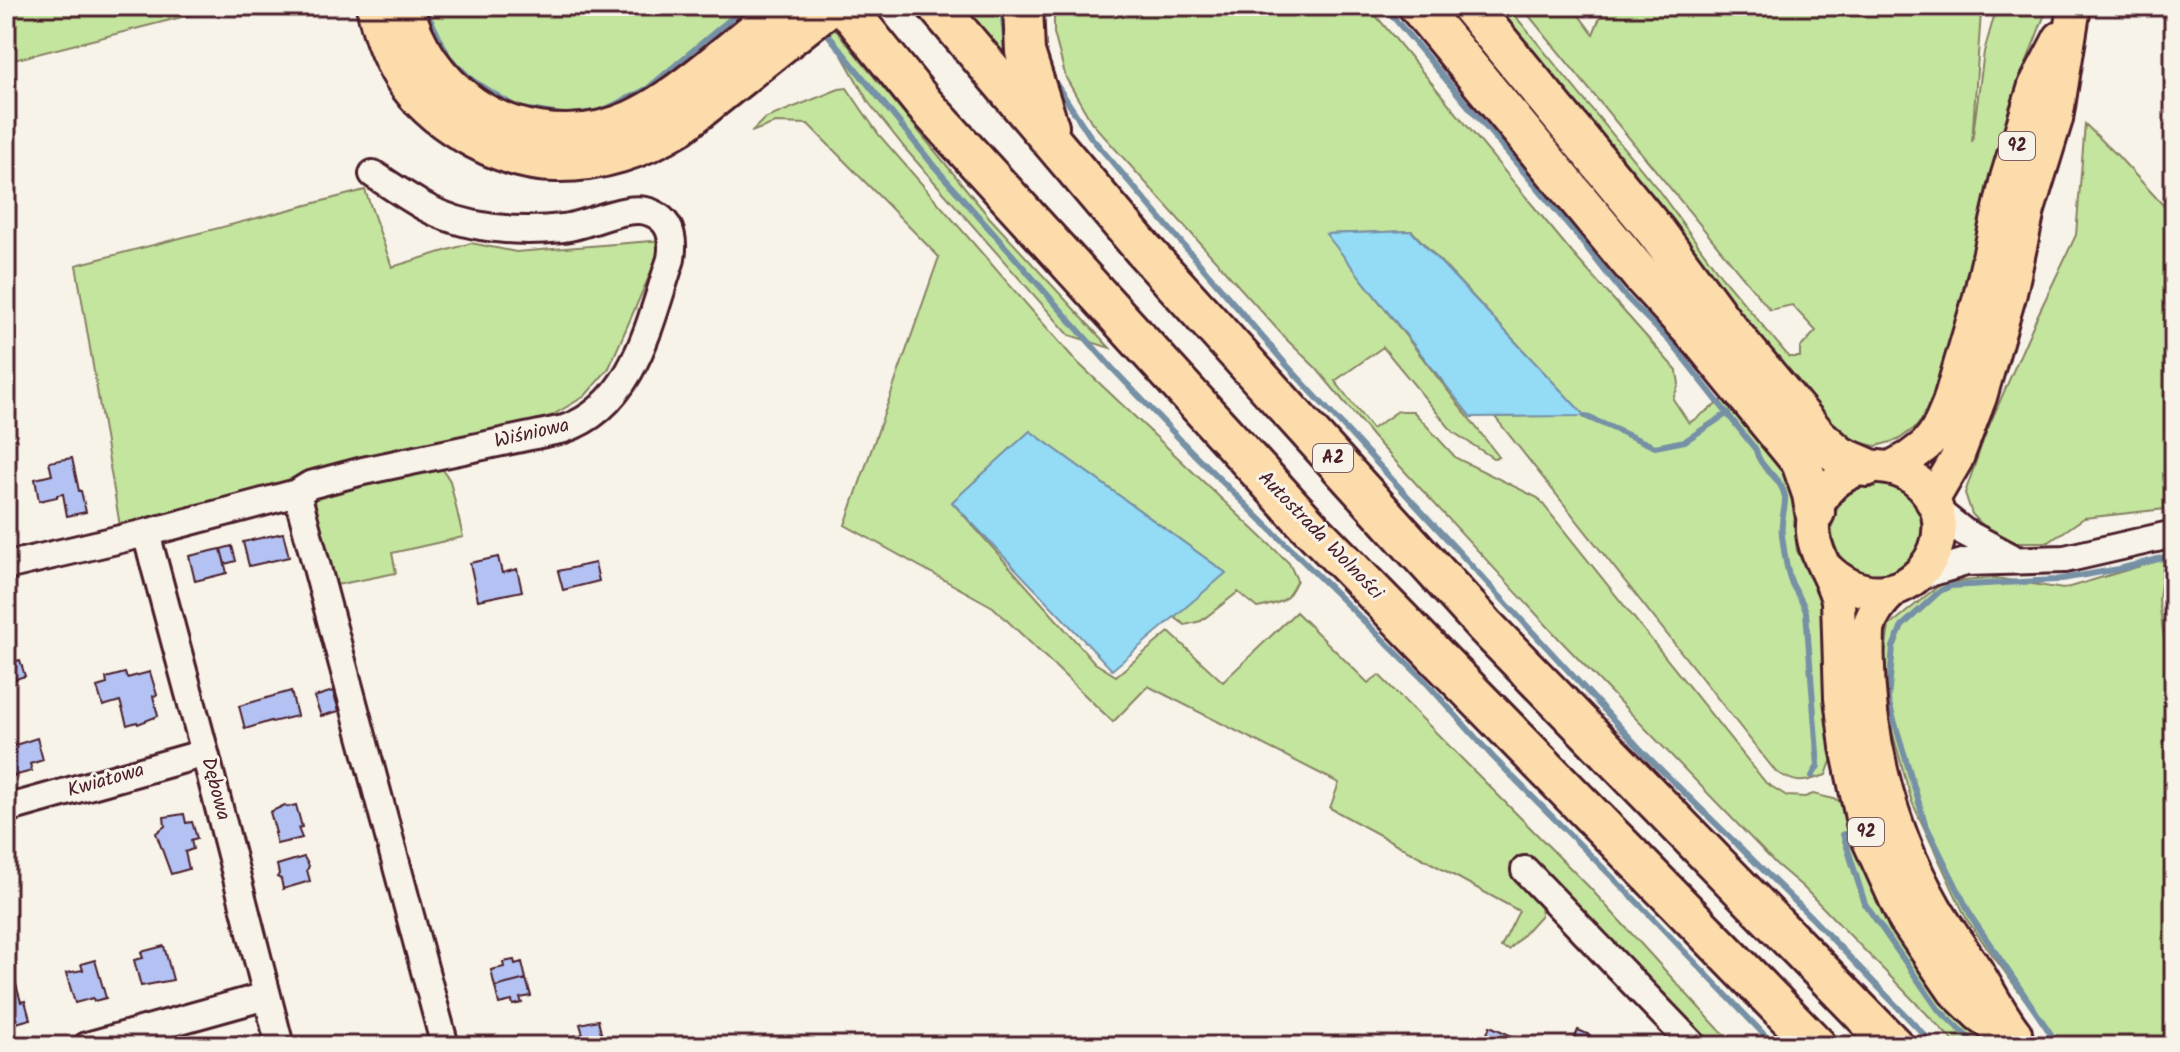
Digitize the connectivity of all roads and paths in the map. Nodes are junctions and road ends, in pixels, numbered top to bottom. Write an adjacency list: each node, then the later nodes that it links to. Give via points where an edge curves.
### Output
1 (376, 6): 9 (highway, via 391,55 429,105 485,144 557,163 626,152 654,141 680,125)
2 (404, 6): 9 (highway, via 417,45 457,96 503,123 565,135 605,131 647,114)
3 (845, 6): 27 (highway, Autostrada Wolności, via 924,104 1308,525)
4 (937, 6): 10 (highway, A2)
5 (1023, 6): 10 (highway, via 1025,52)
6 (1418, 6): 15 (highway, via 1801,462)
7 (1470, 6): 12 (highway, via 1818,437 1840,456)
8 (2074, 9): 12 (main road, 92, via 2035,86 1949,403 1926,445 1909,458); 14 (main road, 92, via 2056,119 2006,308 1980,397)
9 (807, 13)
10 (1055, 144): 26 (highway, A2, via 1143,249 1485,626)
11 (373, 174): 13 (street, Wiśniowa, via 424,207 483,226 564,228 637,209 653,213 672,232 671,259 635,361 610,400 578,424 363,471)
12 (1878, 467): 14 (main road, via 1900,471 1919,483); 15 (main road, 92, via 1854,470 1834,482)
13 (297, 493): 16 (street, Wiśniowa); 30 (street)
14 (1934, 505): 18 (street, via 1964,532); 21 (main road, 92, via 1939,534 1932,558)
15 (1815, 512): 20 (main road, 92, via 1814,542)
16 (146, 533): 19 (street, Wiśniowa); 22 (street, Dębowa)
17 (2174, 534): 18 (street, via 2065,559)
18 (2014, 559): 21 (street, via 1966,562)
19 (6, 566)
20 (1826, 568): 21 (main road, via 1850,587 1865,591 1881,592); 34 (main road, 92, via 1838,600 1842,710 1865,832 1905,920 1954,991)
21 (1906, 583): 34 (main road, 92, via 1879,606 1868,631 1871,720 1885,786 1910,858 1935,908)
22 (205, 753): 23 (street, Kwiatowa); 25 (street, Dębowa)
23 (6, 809)
24 (1525, 870): 31 (street)
25 (266, 996): 28 (street); 29 (street, Dębowa)
26 (1854, 1004): 32 (street); 33 (highway, A2)
27 (1816, 1045)
28 (87, 1046)
29 (280, 1046)
30 (445, 1046)
31 (1694, 1046)
32 (1879, 1046)
33 (1894, 1046)
34 (2023, 1046)

